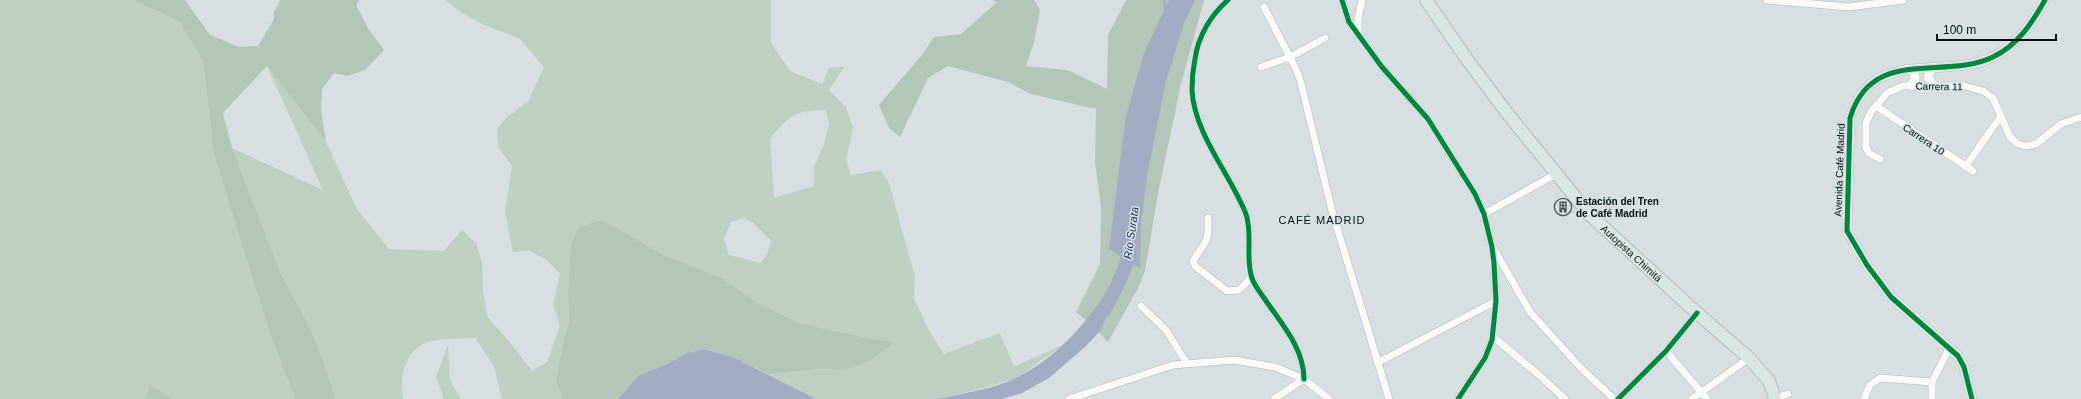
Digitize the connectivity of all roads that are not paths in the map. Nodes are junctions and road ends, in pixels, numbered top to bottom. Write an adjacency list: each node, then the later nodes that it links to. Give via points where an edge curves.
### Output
1 (1228, 0): 27 (street, via 1201,35 1196,48 1192,91 1196,114 1203,131 1246,216)
2 (1342, 0): 9 (street, via 1349,22)
3 (1362, 0): 9 (street)
4 (1426, 0): 23 (highway, Autopista Chimitá, via 1466,58)
5 (1767, 0): 6 (street, via 1849,6)
6 (1903, 0)
7 (2043, 2): 13 (street, Avenida Café Madrid, via 2022,35 2001,53 1975,64)
8 (1264, 7): 11 (street)
9 (1358, 35): 24 (street, via 1428,120 1475,194)
10 (1325, 38): 11 (street)
11 (1290, 57): 12 (street); 36 (street, via 1301,83 1332,211)
12 (1262, 67)
13 (1934, 67): 14 (street, Avenida Café Madrid); 16 (street, via 1928,77)
14 (1907, 69): 15 (street, via 1912,71 1915,77); 32 (street, Avenida Café Madrid, via 1878,80 1865,91 1852,112 1849,132 1847,231 1867,265 1891,297)
15 (1911, 85): 16 (street, Carrera 11); 17 (street, Carrera 11, via 1892,90)
16 (1934, 86): 18 (street, Carrera 11, via 1965,86 1979,89 1992,98)
17 (1876, 106): 20 (street, Carrera 11, via 1866,123 1866,148 1869,153); 21 (street, Carrera 10)
18 (2001, 116): 19 (street, Carrera 11, via 2012,140 2028,146 2040,142 2061,124); 21 (street)
19 (2081, 117)
20 (1880, 159)
21 (1965, 167): 22 (street, Carrera 10)
22 (1973, 172)
23 (1556, 174): 24 (street); 30 (highway, Autopista Chimitá, via 1589,214)
24 (1484, 214): 26 (street)
25 (1208, 218): 27 (street, via 1205,247 1193,261 1195,266 1227,291 1239,290)
26 (1492, 247): 28 (street); 48 (street, via 1530,312 1581,368)
27 (1252, 277): 37 (street, via 1298,349 1304,368)
28 (1496, 301): 31 (street); 36 (street)
29 (1141, 306): 35 (street, via 1166,330)
30 (1697, 313): 33 (street); 34 (highway, Autopista Chimitá)
31 (1492, 336): 46 (street, via 1485,358); 47 (street)
32 (1949, 348): 38 (street); 54 (street, Avenida Café Madrid, via 1958,356 1964,367)
33 (1666, 351): 39 (street); 49 (street)
34 (1749, 358): 39 (street); 41 (highway, Autopista Chimitá, via 1769,381)
35 (1186, 362): 37 (street, via 1234,360 1275,367); 42 (street, via 1141,374)
36 (1377, 363): 45 (street)
37 (1304, 379): 43 (street); 44 (street)
38 (1932, 382): 52 (street, via 1880,378 1870,385); 53 (street)
39 (1702, 392): 50 (street); 51 (street)
40 (1788, 394): 41 (street)
41 (1775, 398)
42 (1069, 399)
43 (1274, 399)
44 (1329, 399)
45 (1389, 399)
46 (1458, 399)
47 (1565, 399)
48 (1614, 399)
49 (1618, 399)
50 (1692, 399)
51 (1707, 399)
52 (1864, 399)
53 (1932, 399)
54 (1972, 399)

